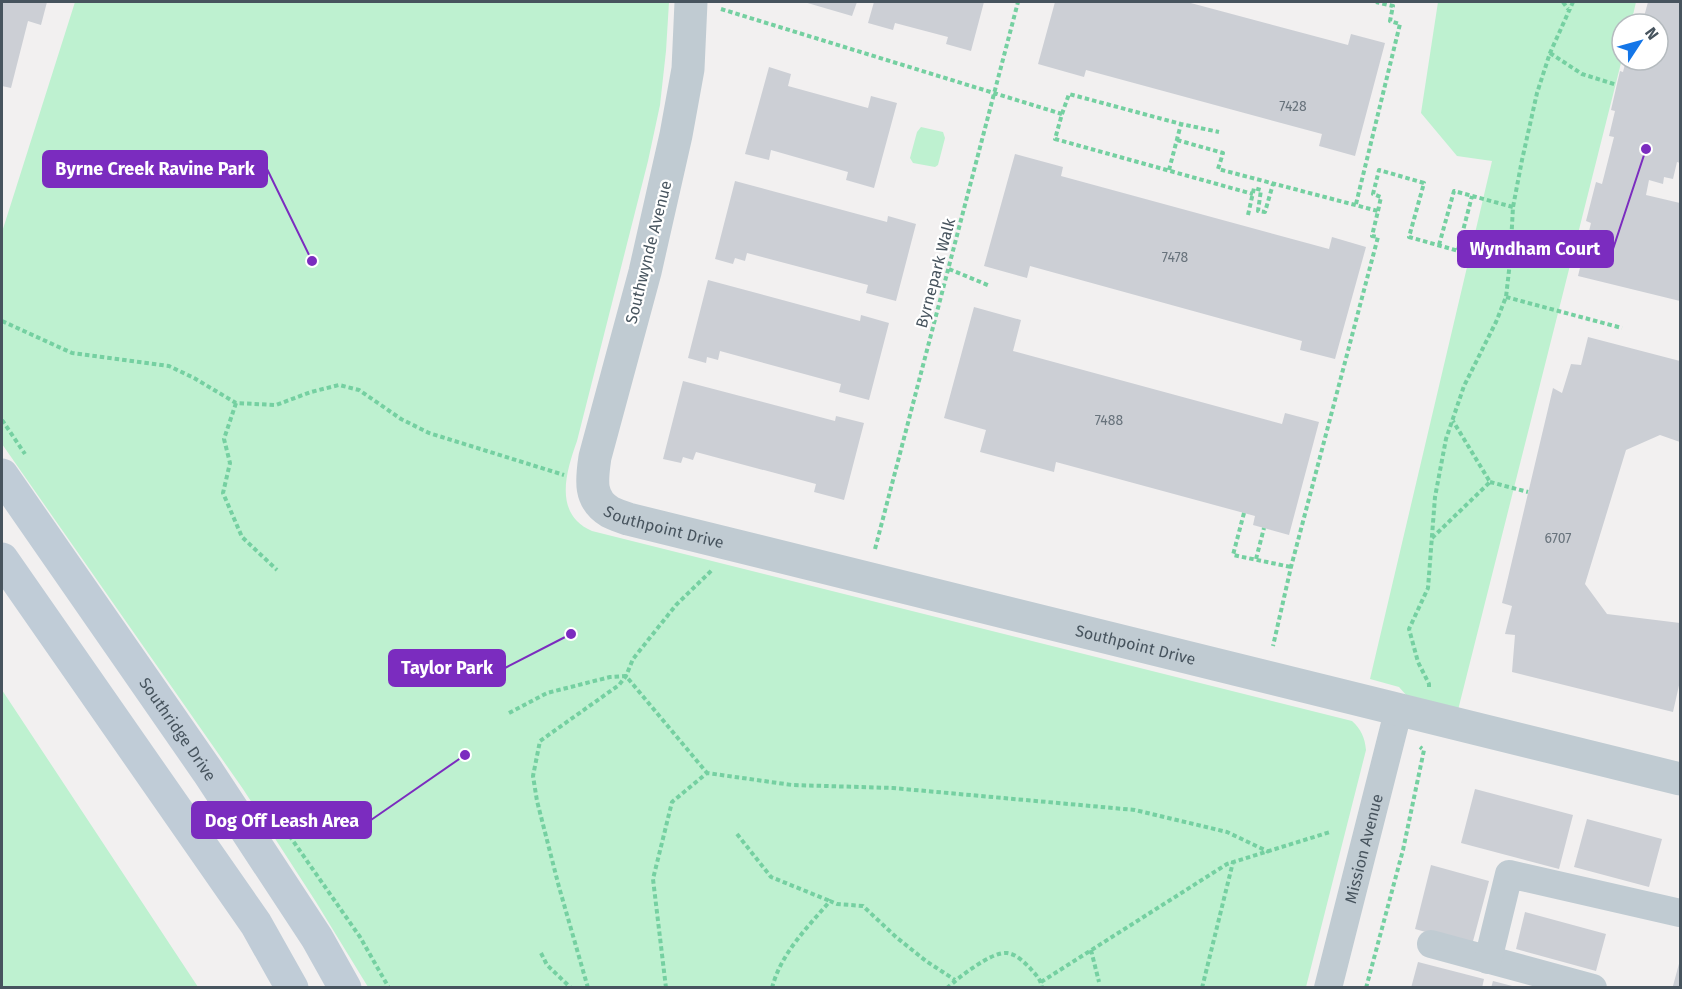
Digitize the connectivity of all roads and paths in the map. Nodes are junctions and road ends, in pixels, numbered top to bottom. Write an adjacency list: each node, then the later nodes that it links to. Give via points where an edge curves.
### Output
1 (1018, 2): 9 (path, Byrnepark Walk)
2 (1376, 2): 18 (path, via 1393,6 1390,21 1400,24)
3 (1563, 2): 6 (path)
4 (1573, 2): 6 (path)
5 (703, 5): 9 (path); 36 (street, Southwynde Avenue, via 645,272 595,457 592,480)
6 (1569, 10): 7 (path)
7 (1550, 53): 8 (path, via 1582,74); 19 (path, via 1537,93)
8 (1617, 85)
9 (995, 94): 10 (path); 25 (path, Byrnepark Walk)
10 (1062, 114): 11 (path, via 1069,94); 14 (path, via 1055,139)
11 (1181, 124): 12 (path); 13 (path)
12 (1219, 132)
13 (1177, 140): 14 (path); 15 (path, via 1222,153 1218,170)
14 (1169, 170): 16 (path)
15 (1273, 184): 16 (path, via 1265,212 1258,211 1262,190 1254,188); 18 (path)
16 (1253, 194): 21 (path)
17 (1472, 196): 19 (path); 22 (path, via 1454,191); 23 (path)
18 (1355, 205): 20 (path)
19 (1513, 207): 24 (path)
20 (1378, 211): 22 (path, via 1381,196 1373,195 1379,170 1424,183 1409,237); 44 (path, via 1372,236 1378,237)
21 (1248, 215)
22 (1439, 245): 23 (path)
23 (1458, 250): 24 (path)
24 (1510, 262): 27 (path)
25 (949, 269): 26 (path); 41 (path, Byrnepark Walk)
26 (990, 286)
27 (1506, 297): 29 (path); 31 (path)
28 (2, 321): 30 (path, via 72,353 169,366)
29 (1622, 328)
30 (236, 403): 33 (path, via 276,405 339,385 359,390 429,433); 45 (path, via 224,439 230,463 223,493 242,537)
31 (1452, 421): 34 (path); 39 (path, via 1435,497)
32 (2, 476): 68 (main road, Southridge Drive, via 208,772 318,938)
33 (568, 476)
34 (1490, 482): 35 (path); 39 (path)
35 (1528, 492)
36 (597, 499): 40 (street, Southpoint Drive, via 610,512 628,519)
37 (1244, 513): 43 (path, via 1233,555)
38 (1264, 528): 43 (path)
39 (1432, 538): 48 (path, via 1428,588 1409,629)
40 (725, 543): 47 (path, via 711,572 676,605 633,659); 49 (street, Southpoint Drive)
41 (875, 549)
42 (2, 559): 67 (main road, via 256,924)
43 (1256, 560): 44 (path)
44 (1291, 567): 46 (path)
45 (277, 570)
46 (1273, 646)
47 (626, 676): 50 (path, via 547,693); 52 (path); 70 (path, via 540,741 533,776)
48 (1429, 693)
49 (1400, 708): 53 (street, Southpoint Drive); 76 (street, Mission Avenue)
50 (509, 713)
51 (1420, 747): 77 (path, via 1424,750 1404,850)
52 (707, 773): 56 (path, via 792,785 893,788 1135,810 1227,832); 71 (path, via 672,802 653,879)
53 (1680, 779)
54 (1330, 832): 56 (path)
55 (737, 834): 58 (path, via 771,877)
56 (1269, 852): 57 (path)
57 (1233, 862): 61 (path); 75 (path)
58 (830, 901): 64 (path, via 863,906 896,937); 72 (path, via 789,950 776,971)
59 (1680, 913): 63 (street, via 1509,874)
60 (1431, 945): 63 (street)
61 (1091, 950): 65 (path); 66 (path)
62 (541, 953): 69 (path, via 547,965)
63 (1488, 960): 78 (street)
64 (955, 980): 65 (path, via 991,957 1008,952 1023,961); 73 (path)
65 (1041, 982): 74 (path)
66 (1100, 982)
67 (292, 987)
68 (345, 987)
69 (571, 987)
70 (588, 987)
71 (666, 987)
72 (772, 987)
73 (947, 987)
74 (1042, 987)
75 (1202, 987)
76 (1328, 987)
77 (1366, 987)
78 (1593, 987)

